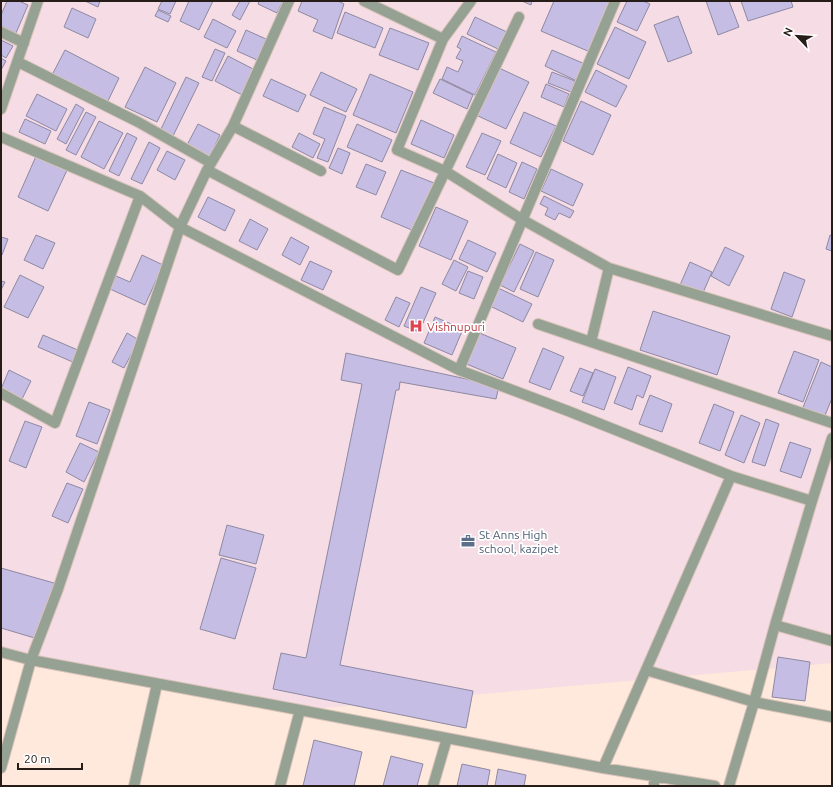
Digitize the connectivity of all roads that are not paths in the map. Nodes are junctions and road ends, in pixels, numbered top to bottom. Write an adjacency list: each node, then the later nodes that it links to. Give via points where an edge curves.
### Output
1 (38, 1): 9 (street)
2 (289, 1): 12 (street)
3 (364, 1): 8 (street)
4 (471, 1): 8 (street)
5 (615, 1): 18 (street)
6 (519, 17): 16 (street)
7 (1, 32): 9 (street)
8 (443, 39): 16 (street, via 397,150)
9 (24, 43): 10 (street)
10 (18, 62): 11 (street); 14 (street, via 138,122)
11 (1, 109)
12 (233, 126): 14 (street); 15 (street)
13 (1, 137): 17 (street)
14 (209, 167): 16 (street, via 398,270); 19 (street)
15 (321, 171)
16 (445, 171): 18 (street)
17 (140, 196): 19 (street); 25 (street, via 55,423)
18 (523, 220): 20 (street); 24 (street)
19 (180, 227): 24 (street); 33 (street, via 58,589)
20 (609, 268): 22 (street); 23 (street)
21 (538, 324): 23 (street)
22 (832, 336)
23 (591, 342): 26 (street)
24 (459, 370): 28 (street)
25 (1, 393)
26 (832, 423)
27 (832, 438): 29 (street)
28 (732, 476): 29 (street); 34 (street)
29 (812, 501): 30 (street)
30 (775, 625): 31 (street); 36 (street)
31 (832, 641)
32 (1, 652): 33 (street)
33 (31, 660): 35 (street); 40 (street)
34 (646, 670): 36 (street); 41 (street)
35 (157, 684): 37 (street); 43 (street)
36 (754, 702): 38 (street); 47 (street)
37 (300, 710): 39 (street); 44 (street)
38 (832, 717)
39 (447, 738): 41 (street); 45 (street)
40 (1, 768)
41 (603, 768): 42 (street)
42 (654, 781): 46 (street)
43 (134, 786)
44 (280, 786)
45 (433, 786)
46 (715, 786)
47 (729, 786)

